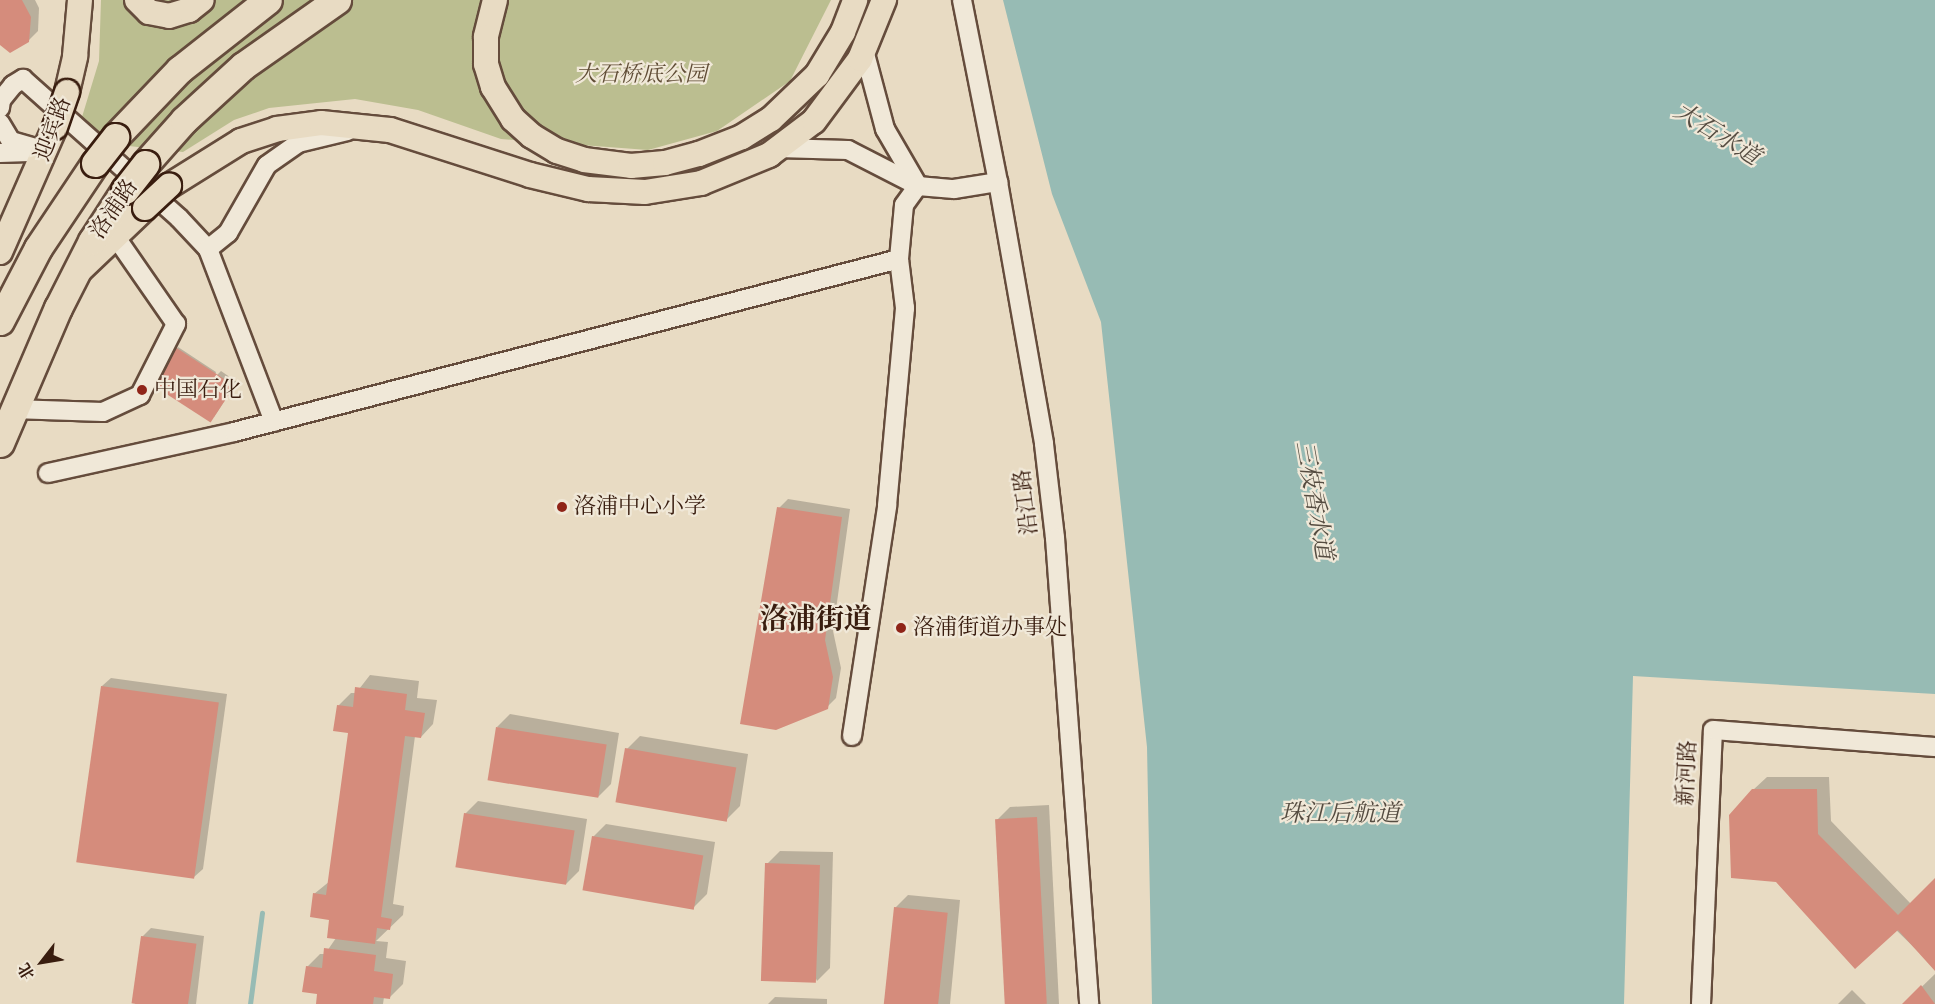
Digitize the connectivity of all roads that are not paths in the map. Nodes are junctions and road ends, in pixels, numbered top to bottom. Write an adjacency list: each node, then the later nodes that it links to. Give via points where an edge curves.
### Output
1 (80, 0): 18 (main road, 迎宾路, bridge, via 67,92)
2 (136, 0): 3 (main road, via 149,12 169,16 189,10)
3 (202, 0)
4 (268, 0): 26 (highway, 洛浦路, bridge, via 179,70 115,137 38,248)
5 (337, 0): 11 (highway, 洛浦路)
6 (353, 0): 11 (highway, 洛浦路)
7 (495, 0): 8 (main road, via 486,37 486,64 493,87 513,119 557,151 602,164 631,166 699,154 742,137 771,119 817,75 836,46)
8 (855, 0)
9 (884, 0): 12 (main road)
10 (962, 0): 19 (street, 沿江路)
11 (297, 26): 25 (highway, 洛浦路, bridge, via 212,92 145,164)
12 (864, 51): 17 (main road, via 826,108); 20 (street, via 885,129)
13 (0, 108): 22 (street, via 1,99 23,79 179,218)
14 (0, 123): 16 (street)
15 (374, 126): 17 (main road, via 551,181 617,192 700,183 737,170); 21 (main road, bridge, via 321,123 261,133 220,152 169,186); 22 (street, via 298,143 267,165 228,233)
16 (4, 143): 18 (street)
17 (778, 148): 20 (street, via 848,150)
18 (46, 151): 23 (main road, 迎宾路)
19 (998, 182): 20 (street, via 954,189); 33 (street, 沿江路, via 1034,381 1055,538)
20 (918, 186): 24 (street, via 904,204)
21 (115, 236): 25 (main road); 27 (street, via 176,324 140,395 103,412)
22 (208, 249): 28 (street)
23 (0, 252)
24 (899, 259): 28 (street); 31 (street, via 904,308 887,506)
25 (75, 274): 27 (highway, 洛浦路)
26 (0, 321)
27 (12, 409): 29 (highway, 洛浦路)
28 (274, 422): 30 (street)
29 (0, 443)
30 (48, 473)
31 (852, 736)
32 (1935, 747): 34 (street, 新河路, via 1713,730)
33 (1089, 1004)
34 (1701, 1004)

